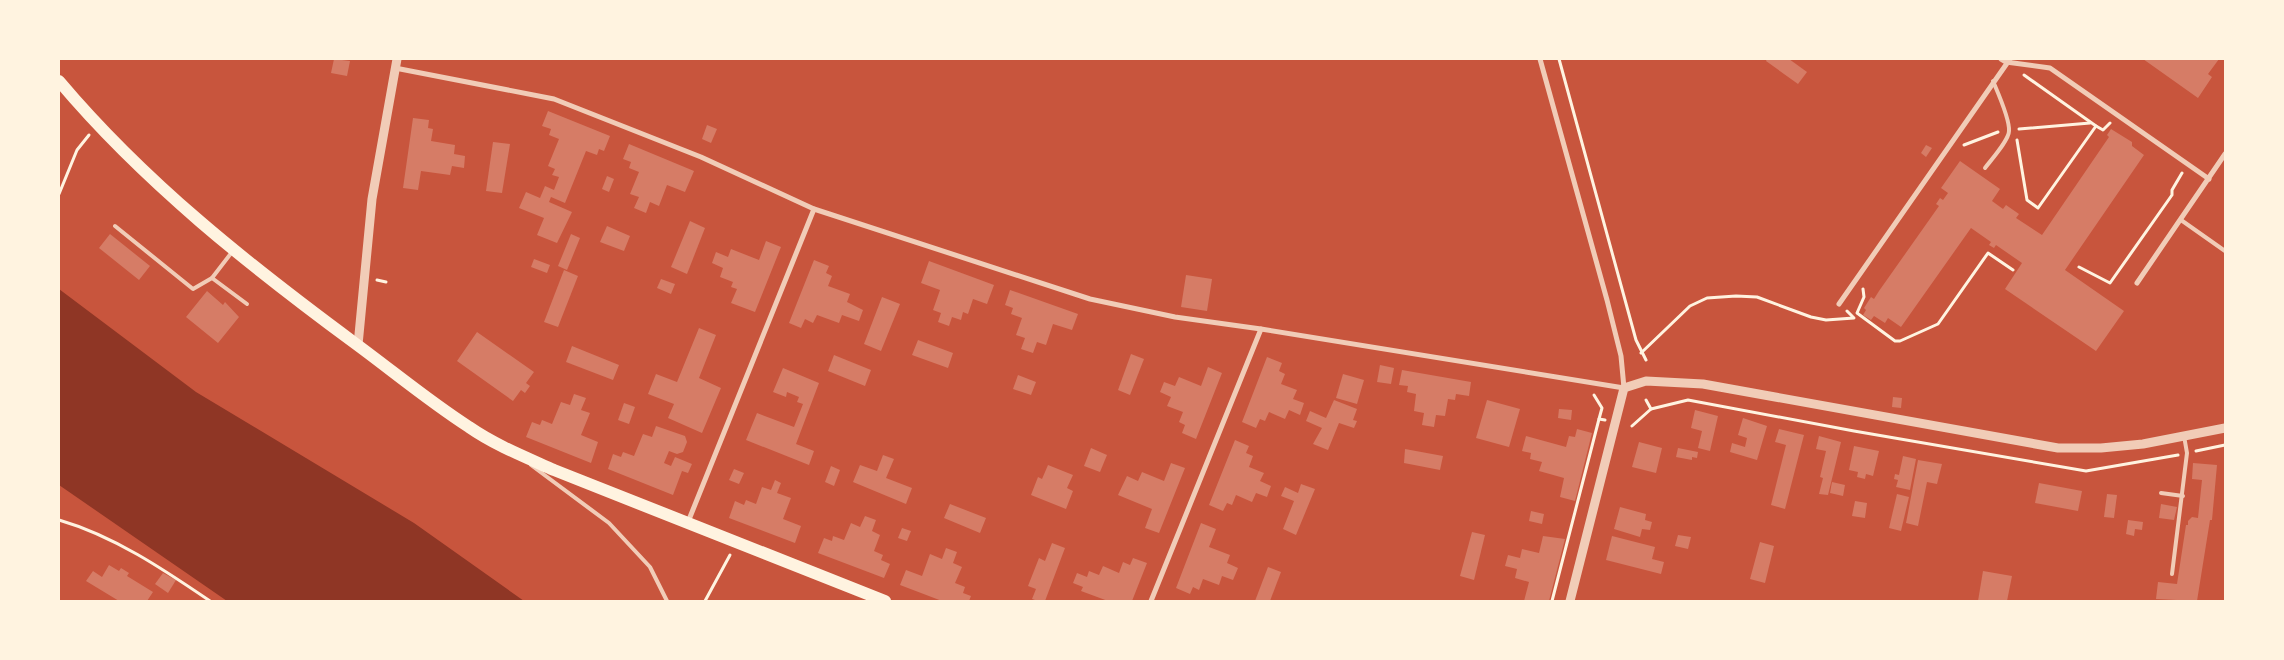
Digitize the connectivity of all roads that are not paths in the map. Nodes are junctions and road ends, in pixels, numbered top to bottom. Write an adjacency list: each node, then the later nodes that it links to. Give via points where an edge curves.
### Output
1 (1540, 59): 21 (street, via 1607,300 1621,356)
2 (2001, 59): 3 (street)
3 (2008, 61): 6 (street); 9 (street, via 2050,68)
4 (396, 63): 10 (street, via 554,99 701,158); 20 (street, via 372,199)
5 (59, 81): 13 (main road, via 138,167)
6 (1993, 82): 8 (lane, via 2010,130); 18 (street)
7 (2225, 154): 9 (street)
8 (1985, 168)
9 (2209, 179): 11 (street)
10 (814, 209): 19 (street, via 1090,299 1175,317); 27 (street)
11 (2180, 220): 14 (lane); 16 (street)
12 (115, 226): 15 (lane, via 193,289)
13 (233, 250): 15 (lane); 20 (main road)
14 (2225, 251)
15 (212, 278): 17 (lane)
16 (2138, 282)
17 (247, 304)
18 (1839, 304)
19 (1261, 329): 21 (street); 31 (street)
20 (358, 345): 24 (main road, via 462,423)
21 (1624, 388): 23 (street, via 1646,381 1703,384 2058,448 2143,444); 32 (street)
22 (2225, 428): 23 (street)
23 (2184, 436): 26 (lane, via 2187,453)
24 (513, 452): 27 (main road); 29 (lane, via 609,523 650,567)
25 (2161, 493): 26 (lane)
26 (2182, 496): 28 (lane)
27 (687, 523): 30 (main road)
28 (2172, 574)
29 (667, 601)
30 (885, 601)
31 (1151, 601)
32 (1570, 601)

